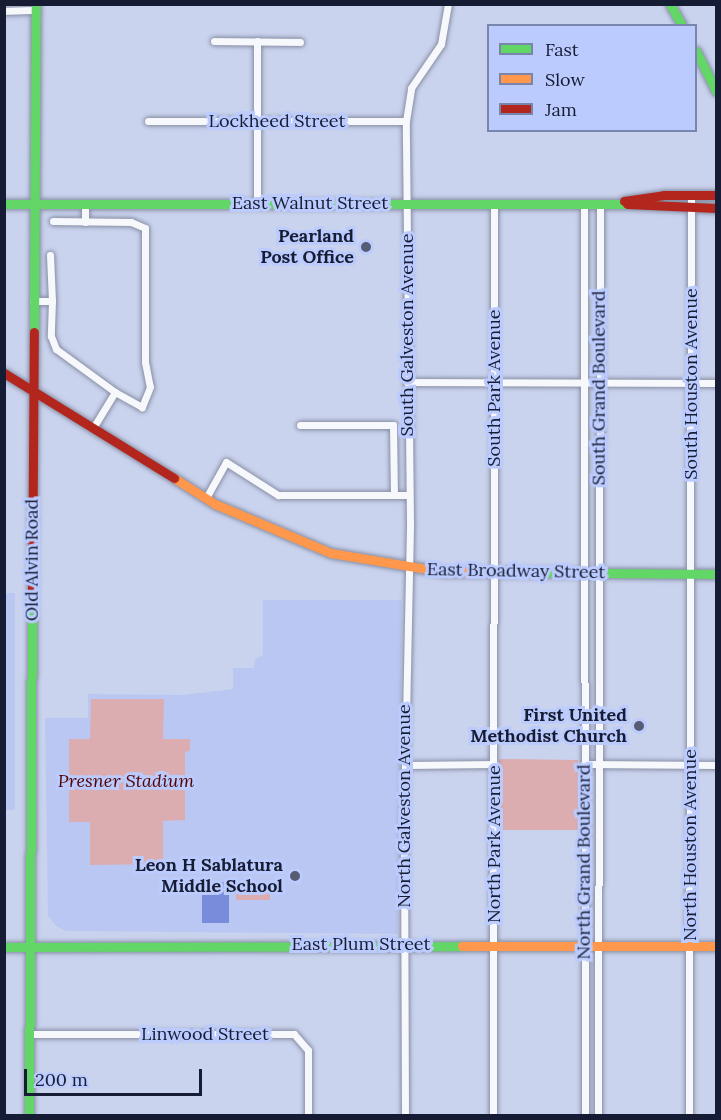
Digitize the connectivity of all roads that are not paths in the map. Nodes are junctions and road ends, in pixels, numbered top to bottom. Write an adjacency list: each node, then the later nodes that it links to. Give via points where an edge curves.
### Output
1 (448, 4): 12 (street, South Galveston Avenue, via 444,36 411,88)
2 (670, 4): 5 (street)
3 (36, 7): 4 (street); 22 (street, Old Alvin Road)
4 (4, 10)
5 (680, 24)
6 (213, 41): 7 (street)
7 (257, 41): 8 (street); 11 (street)
8 (300, 42)
9 (697, 53): 10 (street)
10 (717, 91)
11 (257, 121): 12 (street, Lockheed Street); 13 (street, Lockheed Street); 24 (street)
12 (406, 121): 16 (street, South Galveston Avenue)
13 (148, 122)
14 (691, 195): 15 (street, East Walnut Street); 20 (street, East Walnut Street); 25 (street, South Houston Avenue)
15 (717, 195)
16 (407, 202): 17 (street, East Walnut Street); 24 (street, East Walnut Street); 33 (street, South Galveston Avenue)
17 (494, 203): 18 (street, East Walnut Street); 34 (street, South Park Avenue)
18 (584, 203): 19 (street, East Walnut Street); 35 (street, South Grand Boulevard)
19 (600, 203): 20 (street, East Walnut Street); 36 (street, South Grand Boulevard)
20 (615, 203): 25 (street, East Walnut Street)
21 (4, 204): 22 (street, East Walnut Street)
22 (35, 204): 23 (street, East Walnut Street); 30 (street, Old Alvin Road)
23 (85, 204): 24 (street, East Walnut Street); 28 (street)
24 (256, 204)
25 (691, 208): 26 (street, East Walnut Street); 37 (street, South Houston Avenue)
26 (717, 208)
27 (53, 221): 28 (street)
28 (85, 222): 40 (street, via 131,222 144,228 146,362 150,387 142,407)
29 (50, 255): 31 (street)
30 (33, 300): 31 (street); 39 (street, Old Alvin Road)
31 (51, 301): 40 (street, via 52,343)
32 (4, 373): 39 (street, East Broadway Street)
33 (406, 382): 34 (street); 44 (street, South Galveston Avenue)
34 (494, 382): 35 (street); 47 (street, South Park Avenue)
35 (584, 383): 36 (street); 48 (street, South Grand Boulevard)
36 (599, 383): 37 (street); 49 (street, South Grand Boulevard)
37 (691, 383): 38 (street); 50 (street, South Houston Avenue)
38 (717, 383)
39 (33, 391): 42 (street, East Broadway Street); 61 (street, Old Alvin Road)
40 (115, 392): 42 (street)
41 (300, 425): 43 (street, via 393,425)
42 (93, 428): 45 (street, East Broadway Street)
43 (394, 495): 44 (street); 45 (street, via 278,495 226,462)
44 (409, 495): 46 (street, South Galveston Avenue)
45 (206, 498): 46 (street, East Broadway Street, via 308,545)
46 (410, 568): 47 (street, East Broadway Street); 55 (street, North Galveston Avenue)
47 (494, 573): 48 (street, East Broadway Street); 52 (street, North Park Avenue)
48 (584, 573): 49 (street, East Broadway Street); 53 (street, North Grand Boulevard)
49 (597, 573): 50 (street, East Broadway Street); 54 (street, North Grand Boulevard)
50 (691, 574): 51 (street, East Broadway Street); 56 (street, North Houston Avenue)
51 (717, 574)
52 (494, 764): 55 (street); 59 (street, North Park Avenue)
53 (584, 764): 54 (street); 60 (street, North Grand Boulevard)
54 (597, 764): 56 (street); 62 (street, North Grand Boulevard)
55 (405, 765): 58 (street, North Galveston Avenue)
56 (690, 765): 57 (street); 63 (street, North Houston Avenue)
57 (717, 765)
58 (404, 944): 59 (street, East Plum Street); 61 (street, East Plum Street); 69 (street, North Galveston Avenue)
59 (494, 944): 60 (street, East Plum Street); 70 (street, North Park Avenue)
60 (585, 945): 62 (street, East Plum Street); 71 (street, North Grand Boulevard)
61 (29, 946): 65 (street, East Plum Street); 66 (street, Old Alvin Road)
62 (597, 946): 63 (street, East Plum Street); 72 (street, North Grand Boulevard)
63 (690, 946): 64 (street, East Plum Street); 73 (street, North Houston Avenue)
64 (717, 946)
65 (4, 947)
66 (29, 1034): 67 (street, Old Alvin Road); 68 (street, Linwood Street, via 294,1034 308,1050)
67 (29, 1116)
68 (308, 1116)
69 (405, 1116)
70 (493, 1116)
71 (585, 1116)
72 (598, 1116)
73 (689, 1116)

